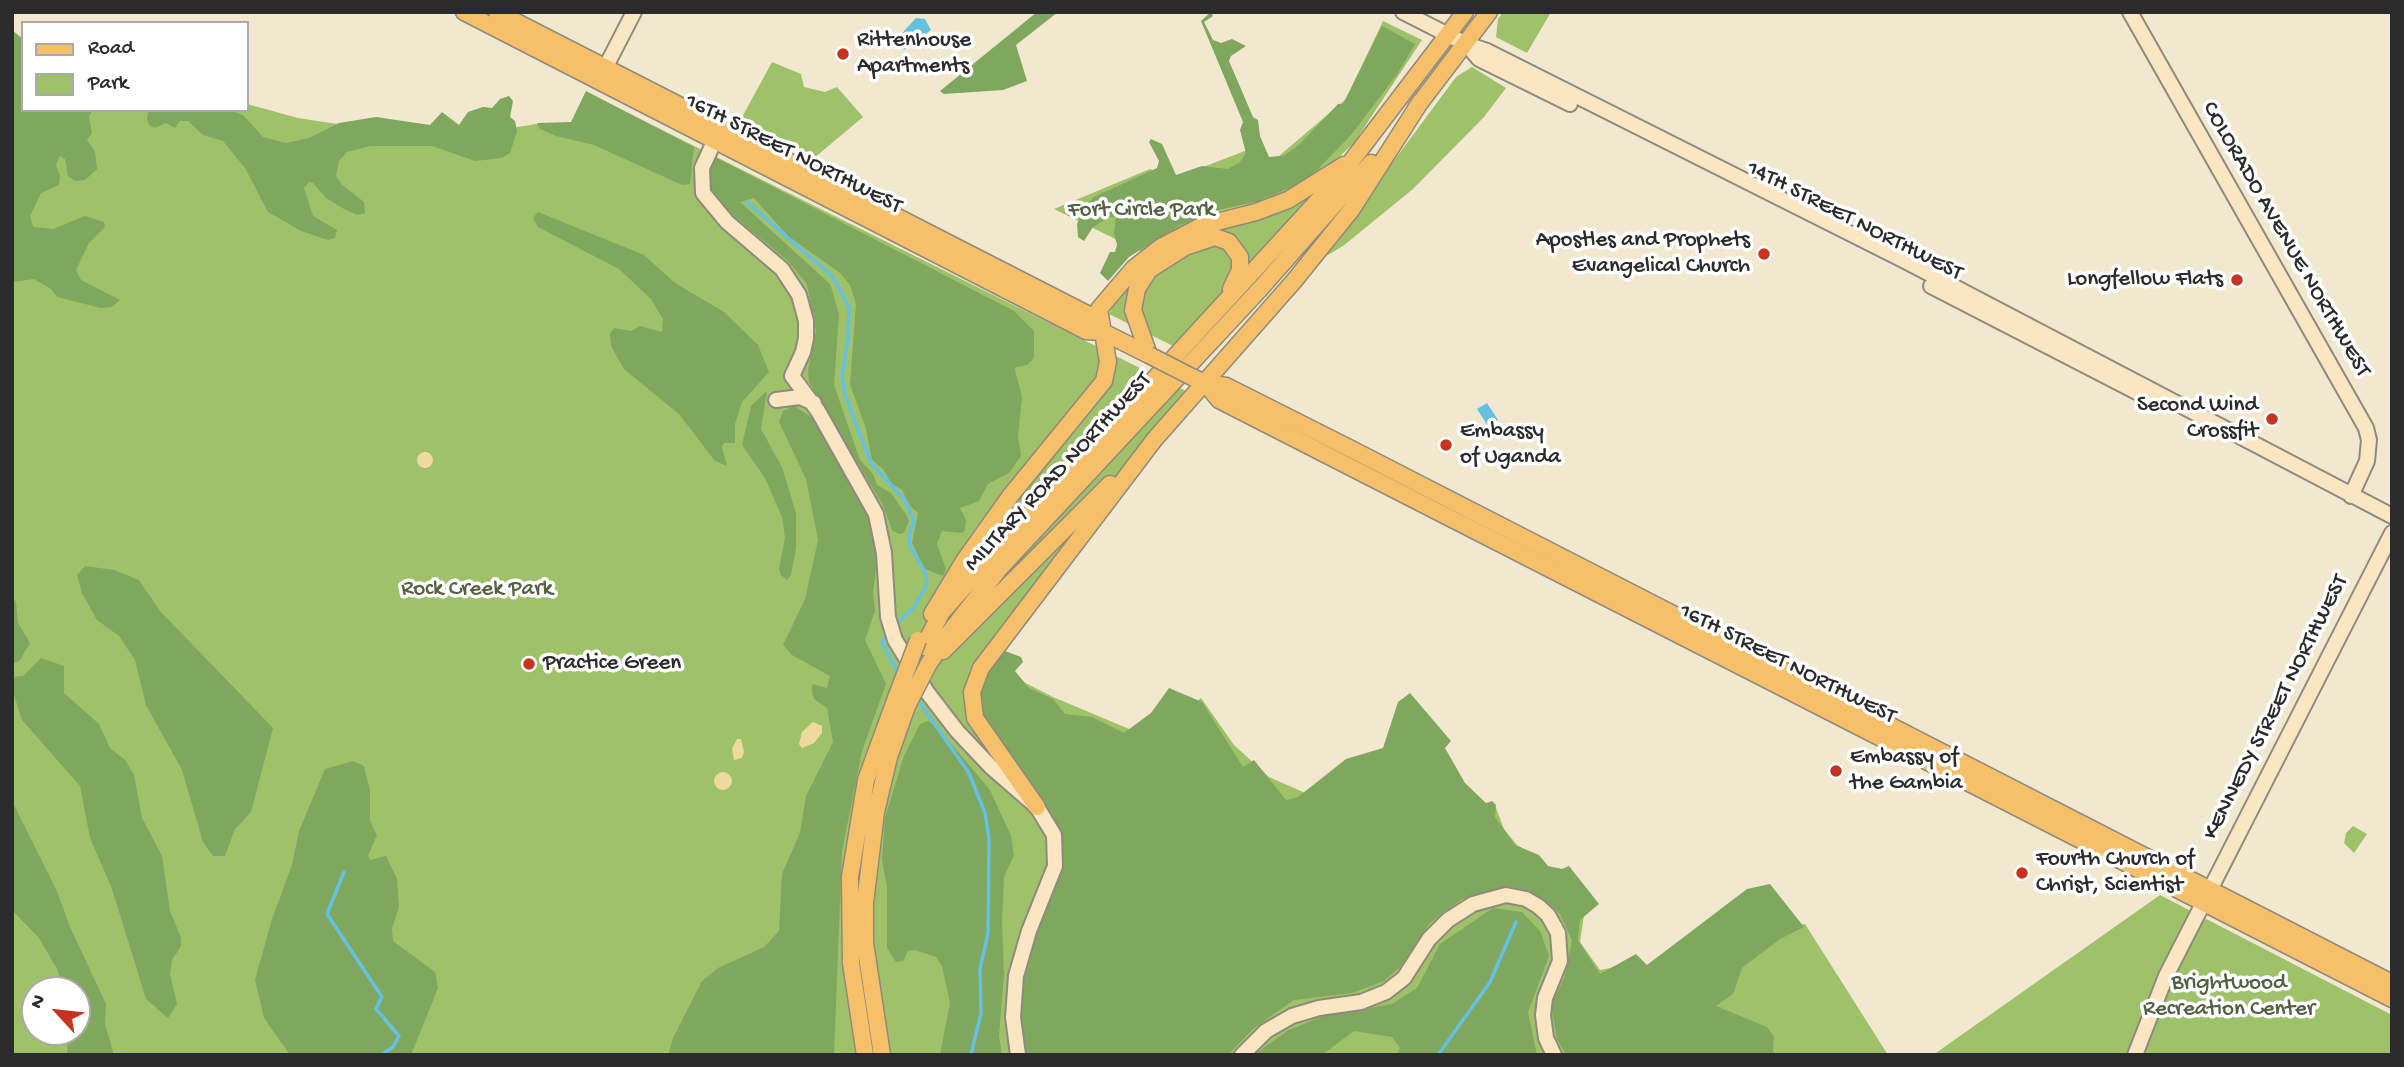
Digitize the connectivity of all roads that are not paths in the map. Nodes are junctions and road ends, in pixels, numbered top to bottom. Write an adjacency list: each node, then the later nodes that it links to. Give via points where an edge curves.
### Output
1 (464, 12): 10 (main road, 16TH STREET NORTHWEST)
2 (497, 12): 10 (main road, 16TH STREET NORTHWEST)
3 (634, 12): 10 (street)
4 (1404, 12): 8 (street, 14TH STREET NORTHWEST)
5 (1465, 12): 8 (main road, MILITARY ROAD NORTHWEST)
6 (1489, 12): 9 (main road, MILITARY ROAD NORTHWEST)
7 (2130, 12): 21 (street, COLORADO AVENUE NORTHWEST, via 2366,428 2370,440 2367,461)
8 (1447, 34): 9 (street, 14TH STREET NORTHWEST); 13 (main road, MILITARY ROAD NORTHWEST)
9 (1466, 44): 11 (main road, MILITARY ROAD NORTHWEST); 21 (street, 14TH STREET NORTHWEST, via 1479,59 2209,429 2226,432)
10 (602, 74): 12 (main road, 16TH STREET NORTHWEST)
11 (1421, 101): 17 (main road, via 1352,209 1294,281); 25 (main road, MILITARY ROAD NORTHWEST, via 1314,230 999,569)
12 (718, 134): 15 (main road, 16TH STREET NORTHWEST, via 1086,331); 19 (street, via 701,172 703,193 795,287 806,329 803,352 792,376)
13 (1358, 152): 14 (main road, MILITARY ROAD NORTHWEST); 15 (main road, via 1288,200 1202,226 1161,247 1134,268 1100,307)
14 (1216, 313): 16 (main road, via 1241,262 1235,246 1215,237 1169,256 1140,282 1133,310); 24 (main road, MILITARY ROAD NORTHWEST, via 988,560)
15 (1103, 332): 16 (main road, 16TH STREET NORTHWEST); 24 (main road, via 1108,366 1104,381 988,526 951,581)
16 (1149, 355): 17 (main road, 16TH STREET NORTHWEST, bridge)
17 (1199, 380): 20 (main road); 28 (main road, 16TH STREET NORTHWEST, via 1219,400)
18 (776, 400): 19 (street, via 800,397)
19 (814, 403): 27 (street, via 876,514 895,640 957,731)
20 (1154, 440): 25 (main road); 27 (main road, via 981,668 971,701 981,730)
21 (2351, 496): 22 (street, 14TH STREET NORTHWEST)
22 (2392, 516)
23 (2392, 533): 28 (street, KENNEDY STREET NORTHWEST)
24 (920, 643): 26 (main road, bridge)
25 (929, 664): 26 (main road, MILITARY ROAD NORTHWEST, bridge)
26 (901, 702): 31 (main road, MILITARY ROAD NORTHWEST, via 866,780 850,877 851,964); 32 (main road, MILITARY ROAD NORTHWEST, via 876,812 866,903 865,943)
27 (1037, 807): 33 (street, via 1052,830 1056,861 1017,968 1013,1017)
28 (2206, 896): 29 (main road, 16TH STREET NORTHWEST); 30 (main road, 16TH STREET NORTHWEST); 36 (street, KENNEDY STREET NORTHWEST, via 2152,1006)
29 (2392, 983)
30 (2392, 999)
31 (865, 1055)
32 (882, 1055)
33 (1018, 1055)
34 (1242, 1055): 35 (street, via 1266,1031 1292,1016 1361,1002 1386,992 1407,974 1429,939 1448,920 1473,904 1506,895 1538,906 1559,933 1560,961 1543,1015)
35 (1554, 1055)
36 (2135, 1055)

